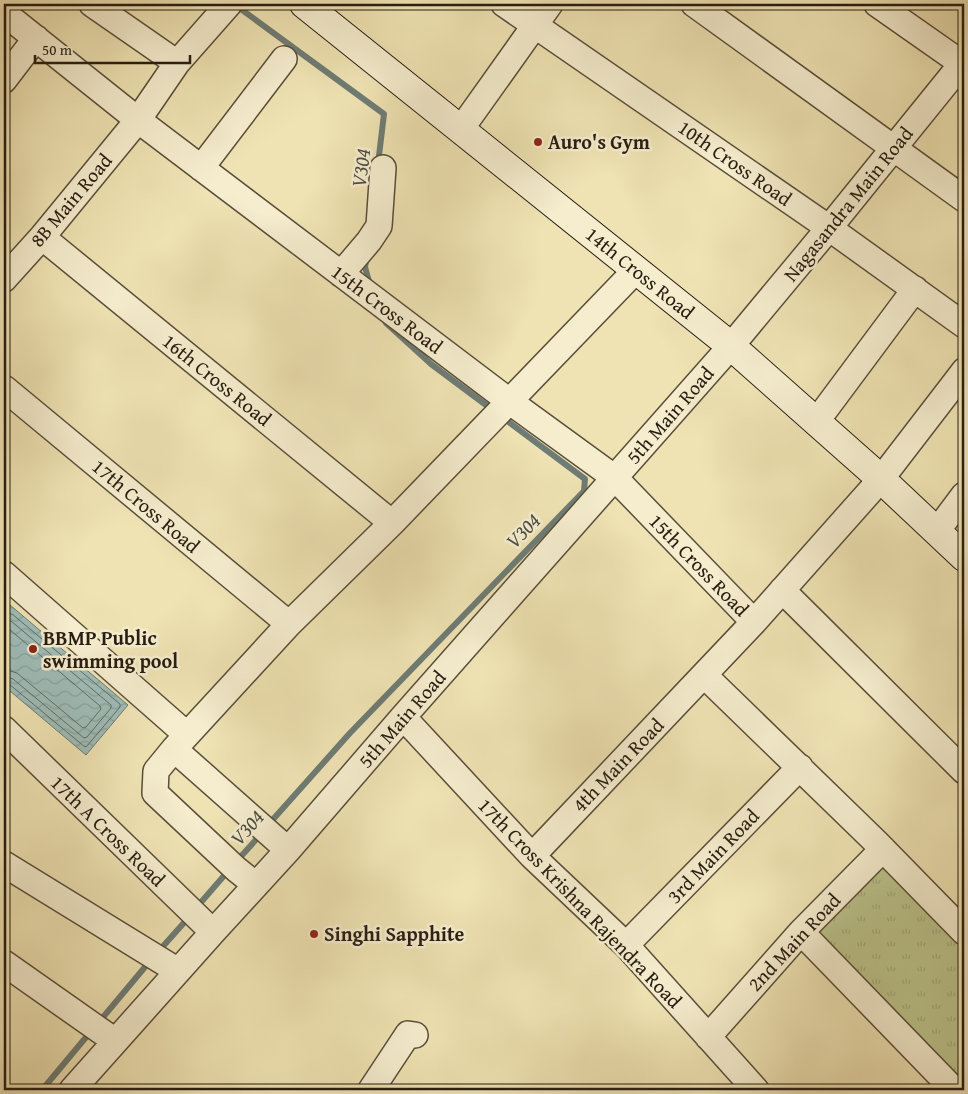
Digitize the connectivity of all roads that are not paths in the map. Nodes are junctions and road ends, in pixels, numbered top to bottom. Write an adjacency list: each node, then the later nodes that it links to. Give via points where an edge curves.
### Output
1 (92, 4): 12 (street)
2 (304, 4): 16 (main road, 14th Cross Road)
3 (504, 4): 9 (street, 10th Cross Road)
4 (550, 4): 9 (street)
5 (694, 4): 17 (street)
6 (877, 4): 13 (street)
7 (226, 6): 12 (street, 8B Main Road)
8 (4, 13): 10 (street, 15th Cross Road)
9 (535, 25): 16 (street); 21 (street, 10th Cross Road)
10 (36, 38): 14 (street); 15 (street, 15th Cross Road)
11 (284, 59): 18 (street)
12 (177, 63): 15 (street, 8B Main Road)
13 (964, 63): 17 (street, Nagasandra Main Road)
14 (4, 80)
15 (138, 120): 18 (street, 15th Cross Road); 22 (street, 8B Main Road)
16 (461, 129): 23 (main road, 14th Cross Road)
17 (894, 147): 20 (street); 21 (street, Nagasandra Main Road)
18 (201, 168): 24 (street, 15th Cross Road)
19 (383, 168): 24 (street, via 379,226)
20 (964, 199)
21 (829, 228): 26 (street, 10th Cross Road); 28 (street, Nagasandra Main Road)
22 (42, 237): 25 (street, 8B Main Road); 36 (street, 16th Cross Road)
23 (636, 270): 28 (main road, 14th Cross Road); 31 (street)
24 (341, 274): 31 (street, 15th Cross Road)
25 (4, 279)
26 (915, 289): 27 (street, 10th Cross Road); 32 (street)
27 (964, 325)
28 (731, 346): 32 (main road, 14th Cross Road); 33 (street, 5th Main Road)
29 (964, 371): 34 (street, 4th Main Road)
30 (4, 388): 42 (street, 17th Cross Road)
31 (509, 401): 33 (street, 15th Cross Road); 36 (street)
32 (816, 422): 34 (main road, 14th Cross Road)
33 (615, 478): 41 (street, 15th Cross Road); 44 (street, 5th Main Road)
34 (881, 479): 37 (main road, 14th Cross Road); 40 (street, 4th Main Road)
35 (964, 495): 37 (street)
36 (392, 523): 42 (street)
37 (937, 531): 38 (main road, 14th Cross Road)
38 (964, 557)
39 (4, 574): 46 (street)
40 (782, 590): 41 (street, 4th Main Road); 48 (street)
41 (754, 622): 43 (street, 4th Main Road)
42 (289, 624): 46 (street)
43 (704, 675): 47 (street); 51 (street, 4th Main Road)
44 (403, 717): 50 (street, 5th Main Road); 51 (street, 17th Cross Krishna Rajendra Road)
45 (4, 729): 54 (street, 17th A Cross Road)
46 (180, 742): 50 (street); 53 (street, via 156,771 155,793)
47 (800, 767): 49 (street); 57 (street, 3rd Main Road)
48 (964, 771)
49 (883, 849): 55 (street, 2nd Main Road); 56 (street)
50 (288, 850): 53 (street, 5th Main Road)
51 (532, 856): 57 (street, 17th Cross Krishna Rajendra Road)
52 (4, 864): 59 (street)
53 (256, 885): 54 (street, 5th Main Road)
54 (212, 932): 59 (street, 5th Main Road)
55 (801, 932): 62 (street, 2nd Main Road); 66 (street)
56 (964, 932)
57 (626, 945): 62 (street, 17th Cross Krishna Rajendra Road)
58 (4, 963): 60 (street)
59 (178, 971): 60 (street, 5th Main Road)
60 (102, 1032): 63 (street, 5th Main Road)
61 (415, 1035): 64 (street, via 408,1034)
62 (708, 1037): 65 (street, 17th Cross Krishna Rajendra Road)
63 (72, 1090)
64 (371, 1090)
65 (756, 1090)
66 (954, 1090)

